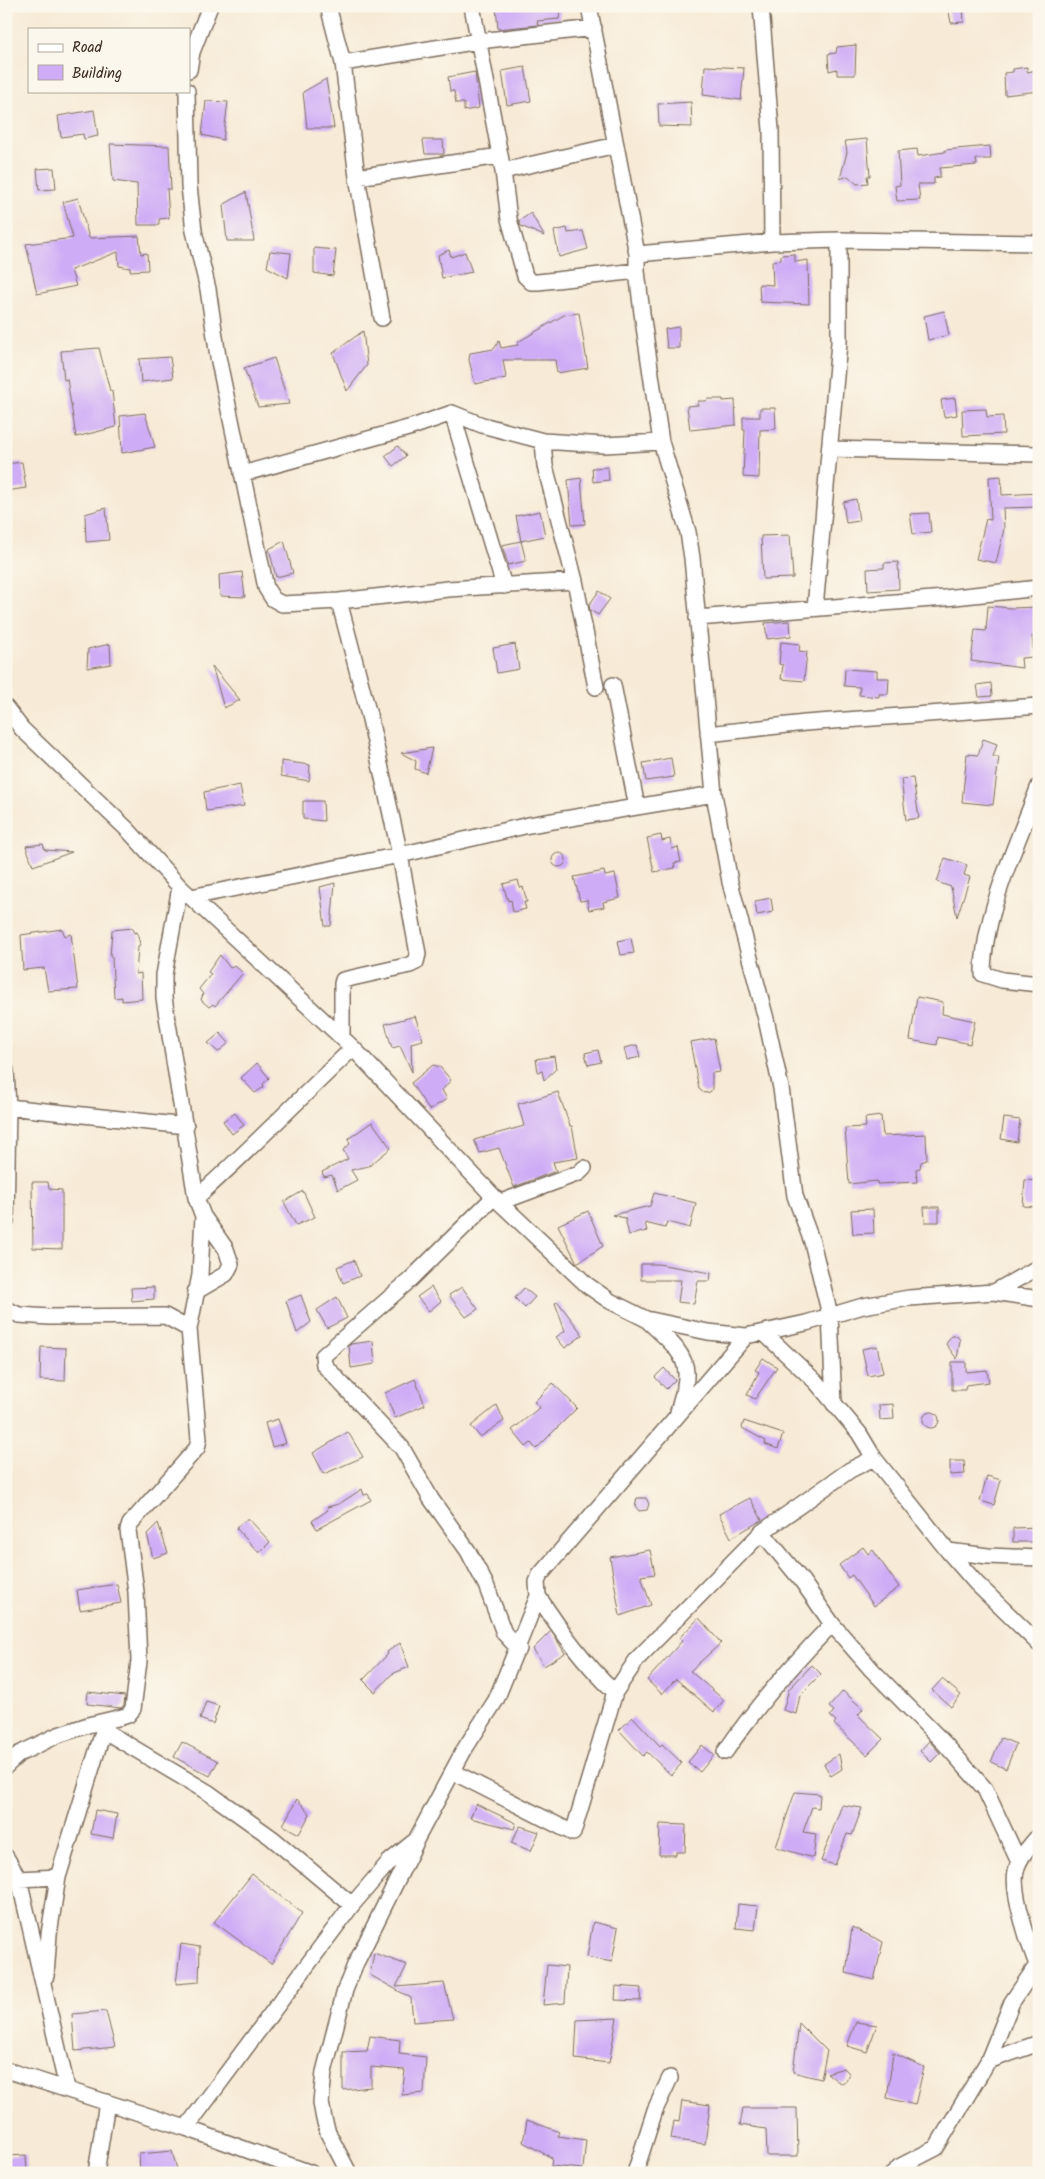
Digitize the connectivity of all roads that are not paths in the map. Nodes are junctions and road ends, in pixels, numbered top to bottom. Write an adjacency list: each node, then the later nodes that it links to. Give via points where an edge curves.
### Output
1 (210, 6): 9 (street)
2 (328, 6): 8 (street)
3 (472, 6): 7 (street)
4 (589, 6): 6 (street)
5 (760, 6): 15 (street, via 771,130)
6 (594, 28): 7 (street); 11 (street)
7 (479, 41): 8 (street); 12 (street)
8 (342, 62): 13 (street)
9 (190, 64)
10 (187, 92): 25 (street, via 189,186 194,231)
11 (616, 145): 12 (street); 17 (street)
12 (502, 164): 13 (street); 18 (street, via 509,219 523,272 531,282)
13 (357, 177): 19 (street)
14 (839, 240): 15 (street); 16 (street); 23 (street, via 839,343)
15 (772, 242): 17 (street)
16 (1039, 243)
17 (637, 254): 18 (street)
18 (637, 270): 22 (street)
19 (382, 318)
20 (452, 413): 21 (street, via 482,425); 25 (street); 27 (street)
21 (543, 441): 22 (street, via 604,445); 26 (street, via 546,466)
22 (661, 442): 31 (street, via 688,532)
23 (830, 449): 24 (street); 30 (street)
24 (1039, 454)
25 (242, 474): 29 (street, via 266,588 273,599 282,604)
26 (575, 581): 27 (street); 33 (street)
27 (504, 586): 29 (street)
28 (1039, 588): 30 (street)
29 (339, 601): 40 (street)
30 (815, 608): 31 (street)
31 (697, 618): 36 (street)
32 (613, 685): 39 (street)
33 (596, 687)
34 (1039, 706): 36 (street, via 805,723)
35 (6, 708): 41 (street, via 22,729 128,830)
36 (708, 734): 38 (street)
37 (1039, 786): 42 (street, via 996,904 983,965 983,974 987,976)
38 (714, 794): 39 (street); 57 (street, via 730,882 781,1088 795,1196 812,1242)
39 (637, 807): 40 (street, via 529,825)
40 (400, 854): 41 (street); 43 (street, via 418,954 416,962 343,980)
41 (186, 892): 43 (street); 46 (street, via 163,985)
42 (1039, 984)
43 (347, 1043): 48 (street, via 277,1120); 49 (street)
44 (6, 1070): 45 (street)
45 (8, 1108): 46 (street); 51 (street)
46 (186, 1126): 48 (street)
47 (584, 1168): 49 (street, via 578,1173)
48 (196, 1198): 50 (street)
49 (498, 1200): 58 (street, via 587,1285); 71 (street, via 322,1356 322,1360 402,1448 430,1499 468,1551 486,1585 504,1633)
50 (203, 1216): 53 (street); 53 (street, via 226,1249 231,1264 226,1274)
51 (6, 1221)
52 (1039, 1267): 54 (street)
53 (196, 1292): 59 (street)
54 (994, 1292): 55 (street); 57 (street, via 909,1298)
55 (1039, 1299)
56 (6, 1309): 59 (street, via 19,1314 49,1316 164,1316)
57 (830, 1315): 60 (street); 62 (street)
58 (646, 1319): 61 (street); 63 (street, via 683,1360 686,1374)
59 (188, 1329): 73 (street, via 199,1440 197,1448 128,1530 136,1592 139,1661 133,1709 128,1715)
60 (764, 1333): 61 (street); 62 (street, via 791,1356)
61 (746, 1336): 63 (street)
62 (834, 1404): 64 (street)
63 (678, 1413): 68 (street, via 545,1568 537,1582)
64 (874, 1458): 65 (street, via 850,1470); 66 (street)
65 (762, 1532): 69 (street, via 802,1580); 72 (street, via 638,1658)
66 (948, 1551): 67 (street); 70 (street)
67 (1039, 1558)
68 (538, 1596): 71 (street); 72 (street, via 575,1651)
69 (832, 1624): 74 (street); 80 (street, via 984,1789)
70 (1039, 1644)
71 (519, 1649): 76 (street, via 496,1700)
72 (615, 1692): 76 (street, via 573,1833)
73 (105, 1726): 75 (street, via 58,1735 19,1754); 81 (street); 83 (street, via 256,1827)
74 (725, 1752)
75 (6, 1766)
76 (453, 1772): 78 (street)
77 (1039, 1835): 80 (street)
78 (416, 1840): 83 (street, via 389,1862); 95 (street, via 345,1990 324,2072 321,2103 324,2119)
79 (6, 1857): 82 (street)
80 (1019, 1862): 84 (street, via 1016,1881 1023,1924)
81 (58, 1877): 82 (street); 85 (street)
82 (19, 1879): 85 (street)
83 (352, 1906): 92 (street)
84 (1038, 1967): 87 (street, via 1012,2002)
85 (45, 1990): 90 (street)
86 (1039, 2043): 87 (street)
87 (988, 2060): 97 (street, via 936,2148 899,2167)
88 (6, 2070): 90 (street)
89 (670, 2078): 96 (street, via 654,2110)
90 (67, 2088): 91 (street)
91 (107, 2102): 92 (street); 93 (street)
92 (186, 2128): 94 (street)
93 (96, 2173)
94 (311, 2173)
95 (349, 2173)
96 (635, 2173)
97 (894, 2173)

